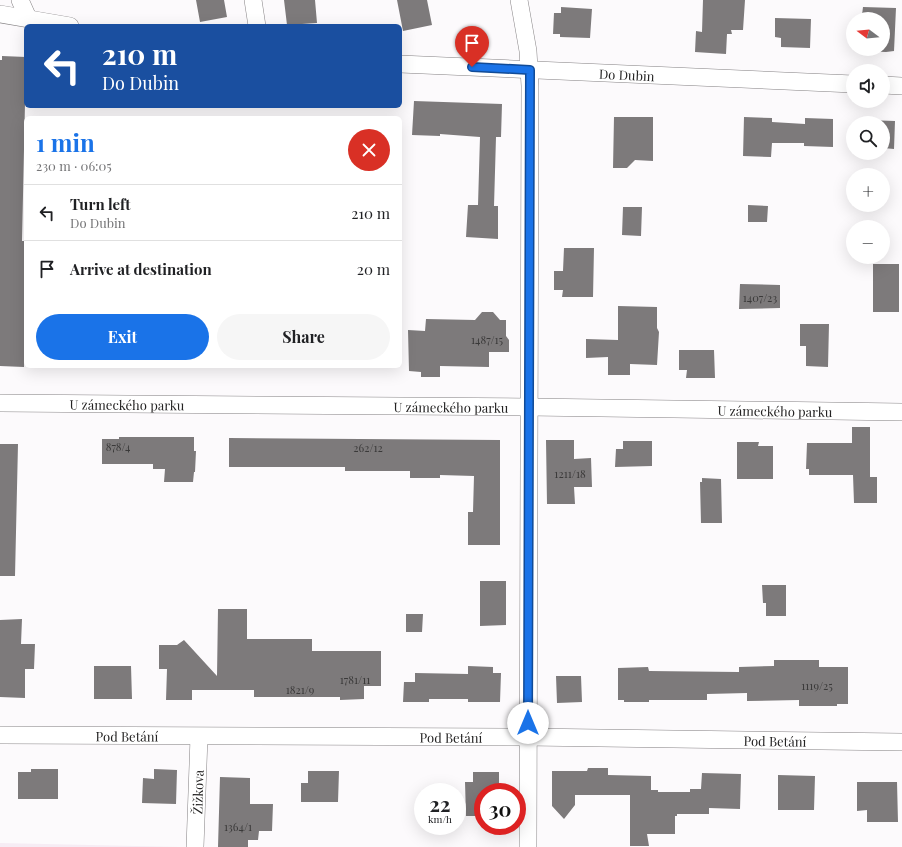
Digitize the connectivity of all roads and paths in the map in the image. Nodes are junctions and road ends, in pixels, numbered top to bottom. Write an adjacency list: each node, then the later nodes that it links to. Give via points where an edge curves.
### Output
1 (20, 0): 5 (street)
2 (253, 0): 7 (street)
3 (518, 0): 9 (street)
4 (0, 14): 5 (street)
5 (28, 18): 6 (street)
6 (60, 24)
7 (257, 24)
8 (402, 64): 9 (street, Do Dubin)
9 (530, 70): 10 (street, Do Dubin); 14 (street)
10 (846, 84)
11 (890, 85): 12 (street)
12 (902, 86)
13 (0, 403): 14 (street, U zámeckého parku)
14 (529, 407): 15 (street, U zámeckého parku); 18 (street)
15 (902, 412)
16 (0, 735): 17 (street, Pod Betání)
17 (198, 737): 18 (street, Pod Betání); 20 (street, Žižkova)
18 (528, 737): 19 (street, Pod Betání); 21 (street)
19 (902, 742)
20 (195, 847)
21 (528, 847)

